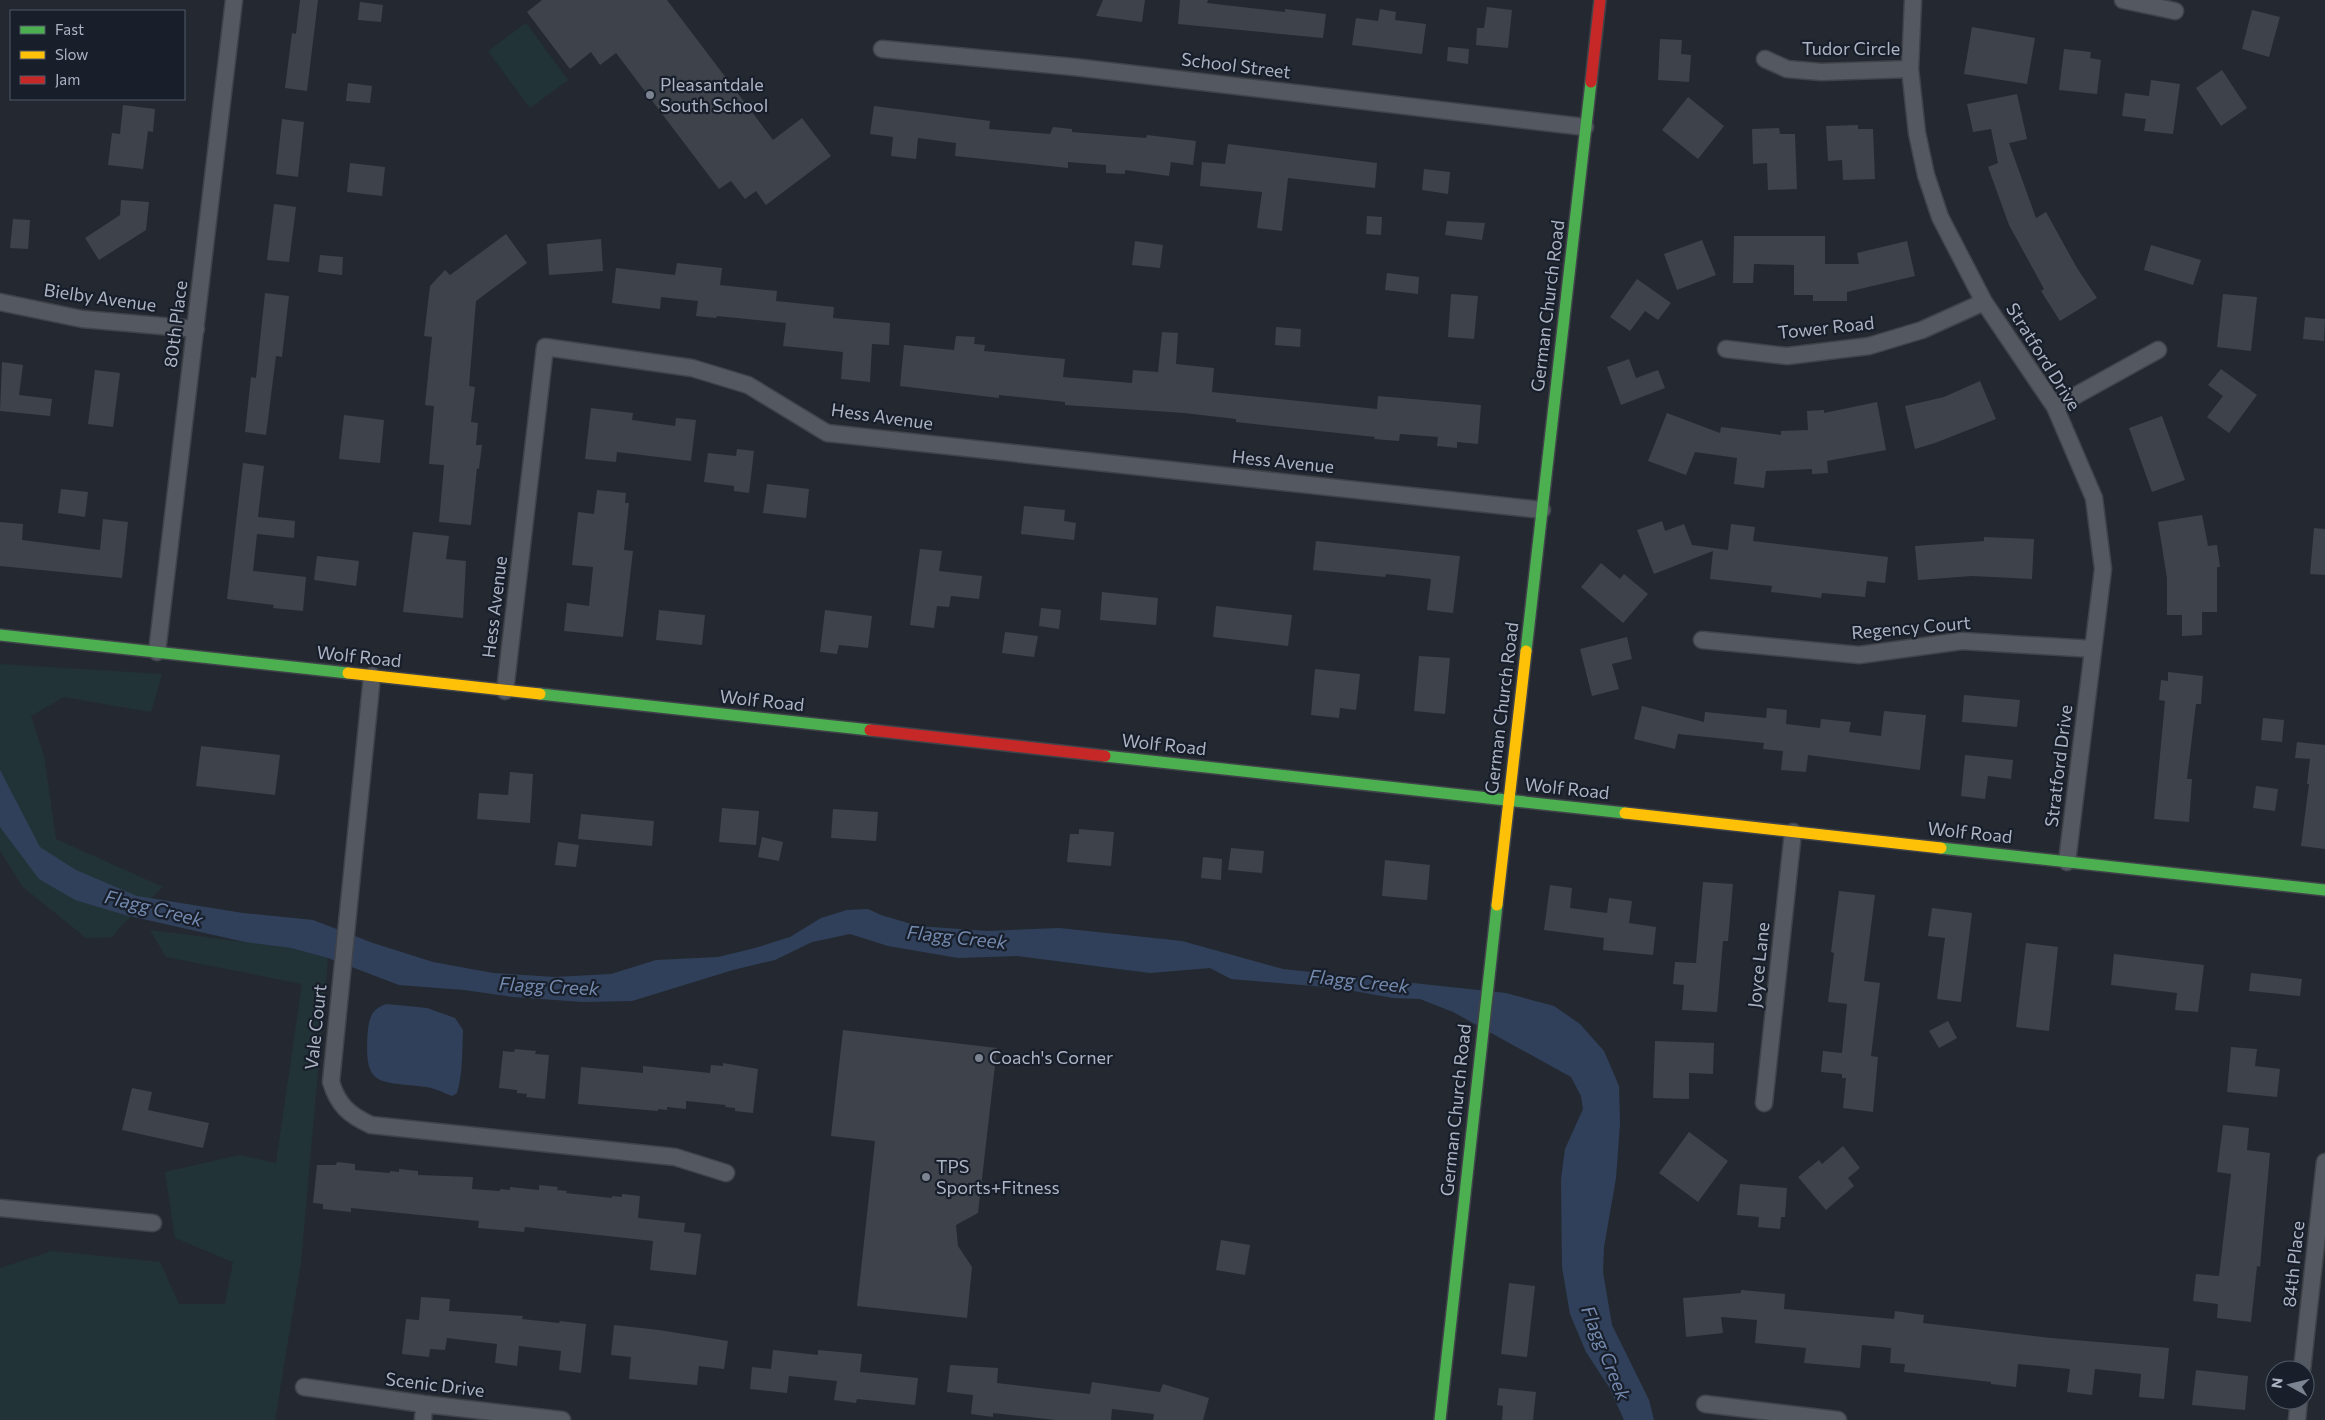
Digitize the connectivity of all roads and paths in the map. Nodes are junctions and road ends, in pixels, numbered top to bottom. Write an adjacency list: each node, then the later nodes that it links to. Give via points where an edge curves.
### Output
1 (234, 0): 12 (street, 80th Place)
2 (1600, 0): 9 (street, German Church Road)
3 (1913, 0): 8 (street, Stratford Drive)
4 (2123, 0): 5 (street)
5 (2176, 11)
6 (882, 49): 9 (street, School Street, via 1074,67)
7 (1765, 59): 8 (street, Tudor Circle, via 1787,69 1821,72)
8 (1910, 69): 11 (street, Stratford Drive, via 1917,133 1926,175 1940,217)
9 (1585, 128): 16 (street, German Church Road)
10 (0, 302): 12 (street, Bielby Avenue, via 82,319)
11 (1984, 302): 13 (street, Tower Road, via 1922,330 1869,346 1787,356); 15 (street, Stratford Drive)
12 (196, 329): 20 (street, 80th Place)
13 (1726, 349)
14 (2158, 350): 15 (street)
15 (2055, 408): 19 (street, Stratford Drive, via 2094,498 2103,570)
16 (1542, 510): 22 (street, Hess Avenue, via 827,433 748,386 692,368 545,347); 23 (street, German Church Road)
17 (0, 635): 20 (street, Wolf Road)
18 (1702, 640): 19 (street, Regency Court, via 1859,655 1962,641)
19 (2093, 649): 25 (street, Stratford Drive)
20 (157, 652): 21 (street, Wolf Road)
21 (372, 676): 22 (street, Wolf Road); 29 (street, Vale Court, via 331,1082 336,1099 355,1118 371,1124 675,1158)
22 (505, 691): 23 (street, Wolf Road)
23 (1509, 800): 24 (street, Wolf Road); 37 (street, German Church Road)
24 (1793, 832): 25 (street, Wolf Road); 27 (street, Joyce Lane)
25 (2067, 862): 26 (street, Wolf Road)
26 (2325, 890)
27 (1764, 1103)
28 (2325, 1162): 32 (street, 84th Place)
29 (726, 1173)
30 (0, 1208): 31 (street)
31 (153, 1223)
32 (2303, 1360)
33 (304, 1387): 35 (street, Scenic Drive)
34 (1705, 1404): 38 (street)
35 (423, 1412): 36 (street, Scenic Drive)
36 (562, 1420)
37 (1440, 1420)
38 (1838, 1420)

